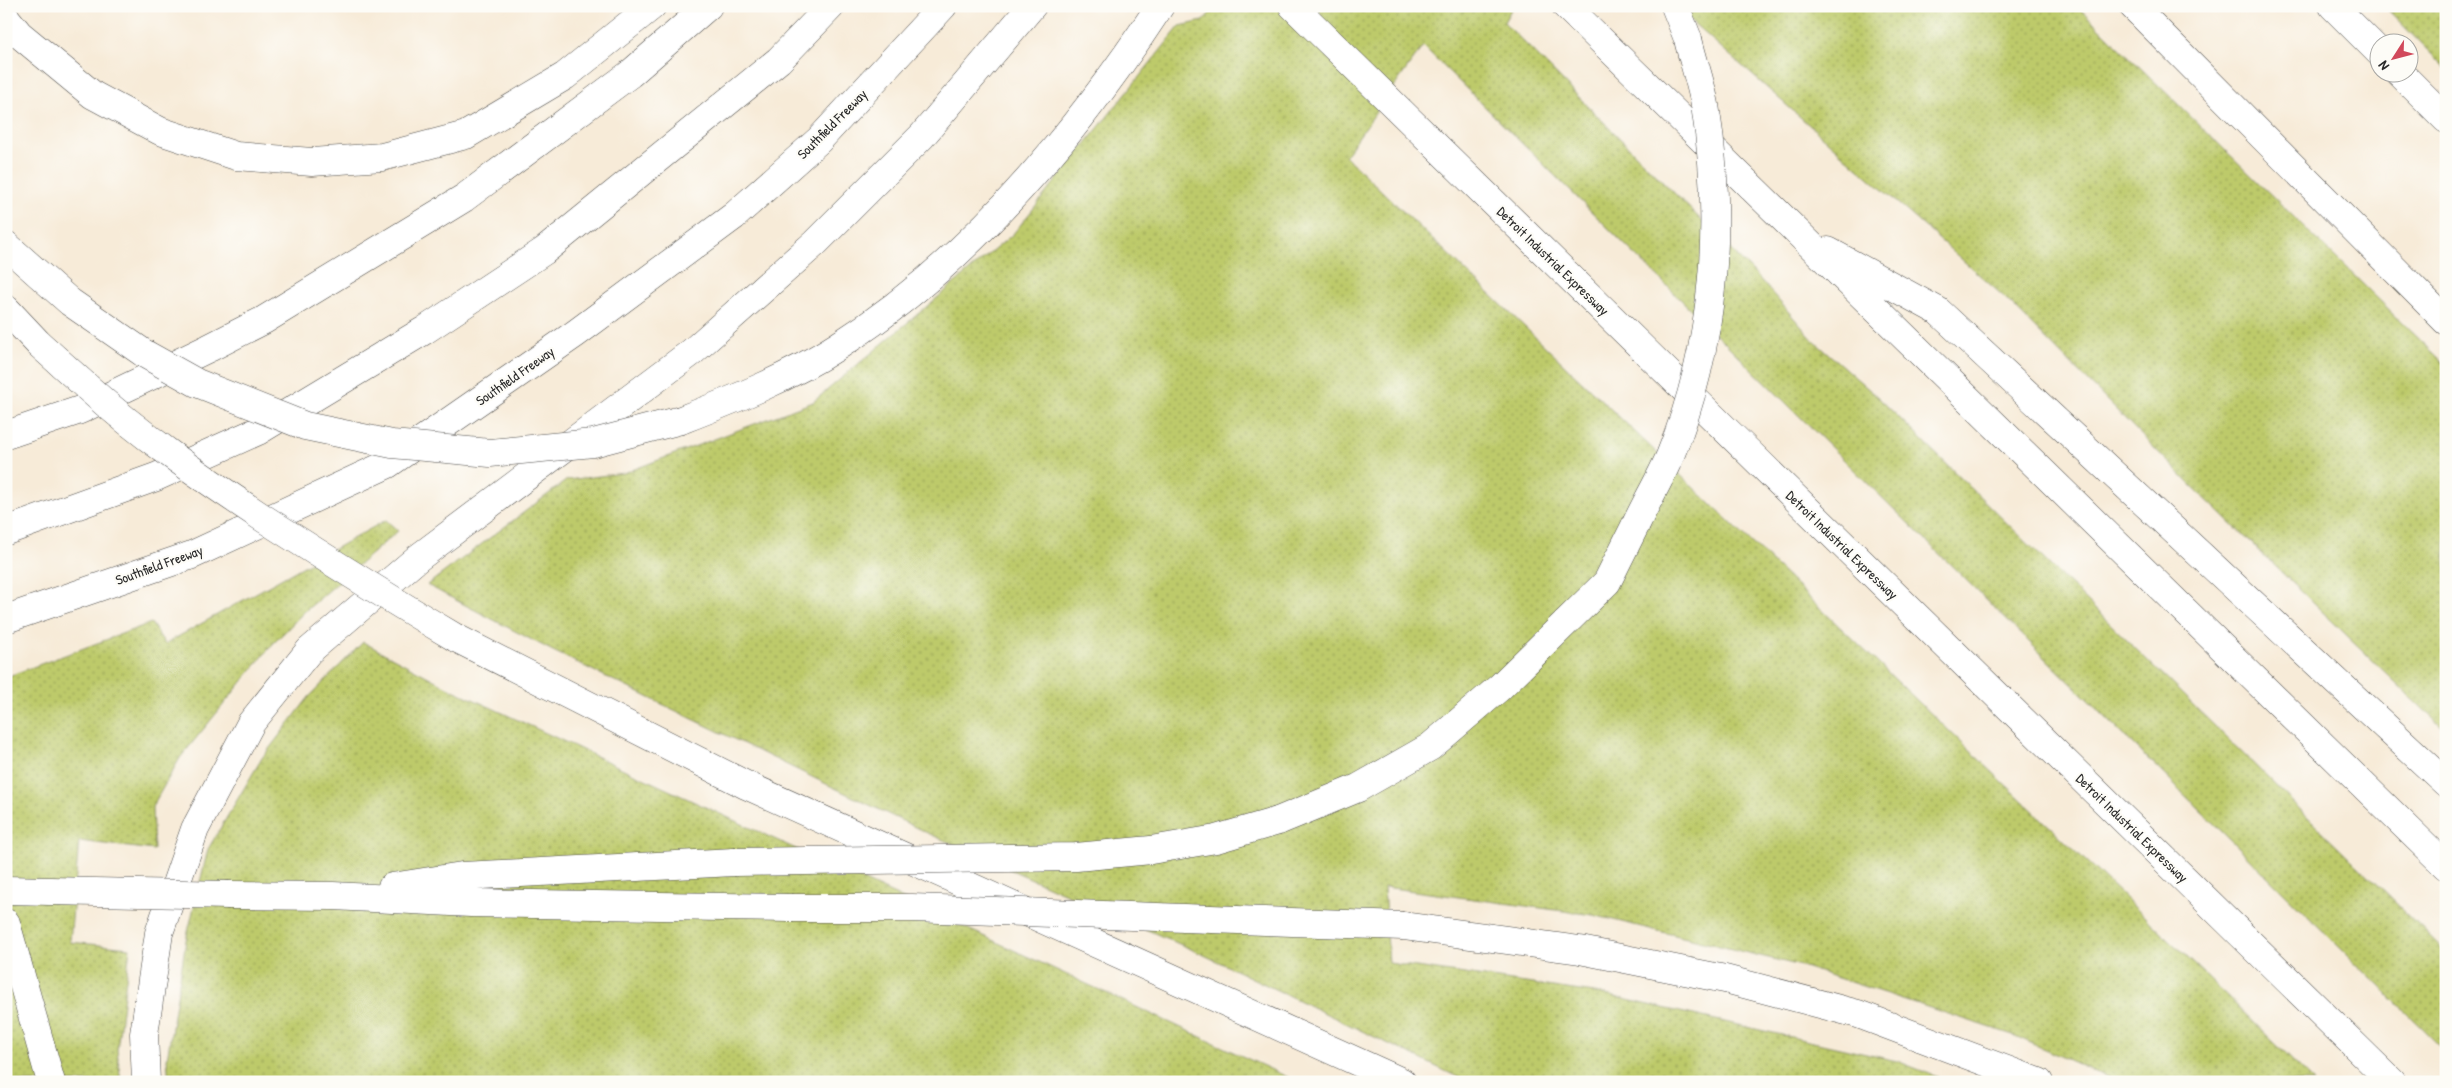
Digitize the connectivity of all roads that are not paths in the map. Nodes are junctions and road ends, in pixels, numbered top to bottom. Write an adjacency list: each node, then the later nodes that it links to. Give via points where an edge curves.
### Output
1 (652, 6): 12 (main road, via 566,76 466,134 382,157 312,162 236,156 160,131 93,95 19,34)
2 (708, 6): 20 (main road, via 630,74 464,198 379,250 264,320 209,348 80,410)
3 (831, 6): 21 (main road, via 779,60 544,251 425,330 258,431 156,477)
4 (943, 6): 22 (main road, Southfield Freeway, via 819,140 734,216 575,334 388,464 192,554)
5 (1032, 6): 29 (main road, via 922,136 815,243 692,352 418,558 309,651 250,723 195,829 159,933 144,1034)
6 (1160, 6): 17 (main road, bridge, via 1073,127 982,228 909,295 837,346 772,383 681,420 593,444 500,452 392,444 305,426 197,383 145,354 70,302)
7 (1293, 6): 32 (main road, Detroit Industrial Expressway)
8 (1566, 6): 16 (main road)
9 (1675, 6): 26 (main road, bridge, via 1688,39 1705,104 1715,219 1711,286 1700,362 1670,456 1607,582 1500,688 1430,747 1358,788 1278,821 1216,839 1151,850 1076,857 734,862 462,876)
10 (2133, 6): 19 (main road)
11 (2333, 6): 13 (main road)
12 (6, 18)
13 (2370, 43)
14 (2409, 82): 15 (main road)
15 (2446, 119)
16 (1799, 235): 23 (main road, via 1938,311); 24 (main road)
17 (6, 245)
18 (6, 309): 30 (main road, bridge, via 38,343 120,417 222,491 352,576 456,638 746,785)
19 (2446, 321)
20 (6, 435)
21 (6, 531)
22 (6, 619)
23 (2446, 783)
24 (2446, 866)
25 (6, 890): 26 (main road, bridge)
26 (334, 896): 31 (main road, bridge, via 471,903 912,908 1403,926 1580,950 1725,980 1858,1014)
27 (6, 923): 28 (main road)
28 (51, 1082)
29 (146, 1082)
30 (1402, 1082)
31 (2039, 1082)
32 (2392, 1082)

